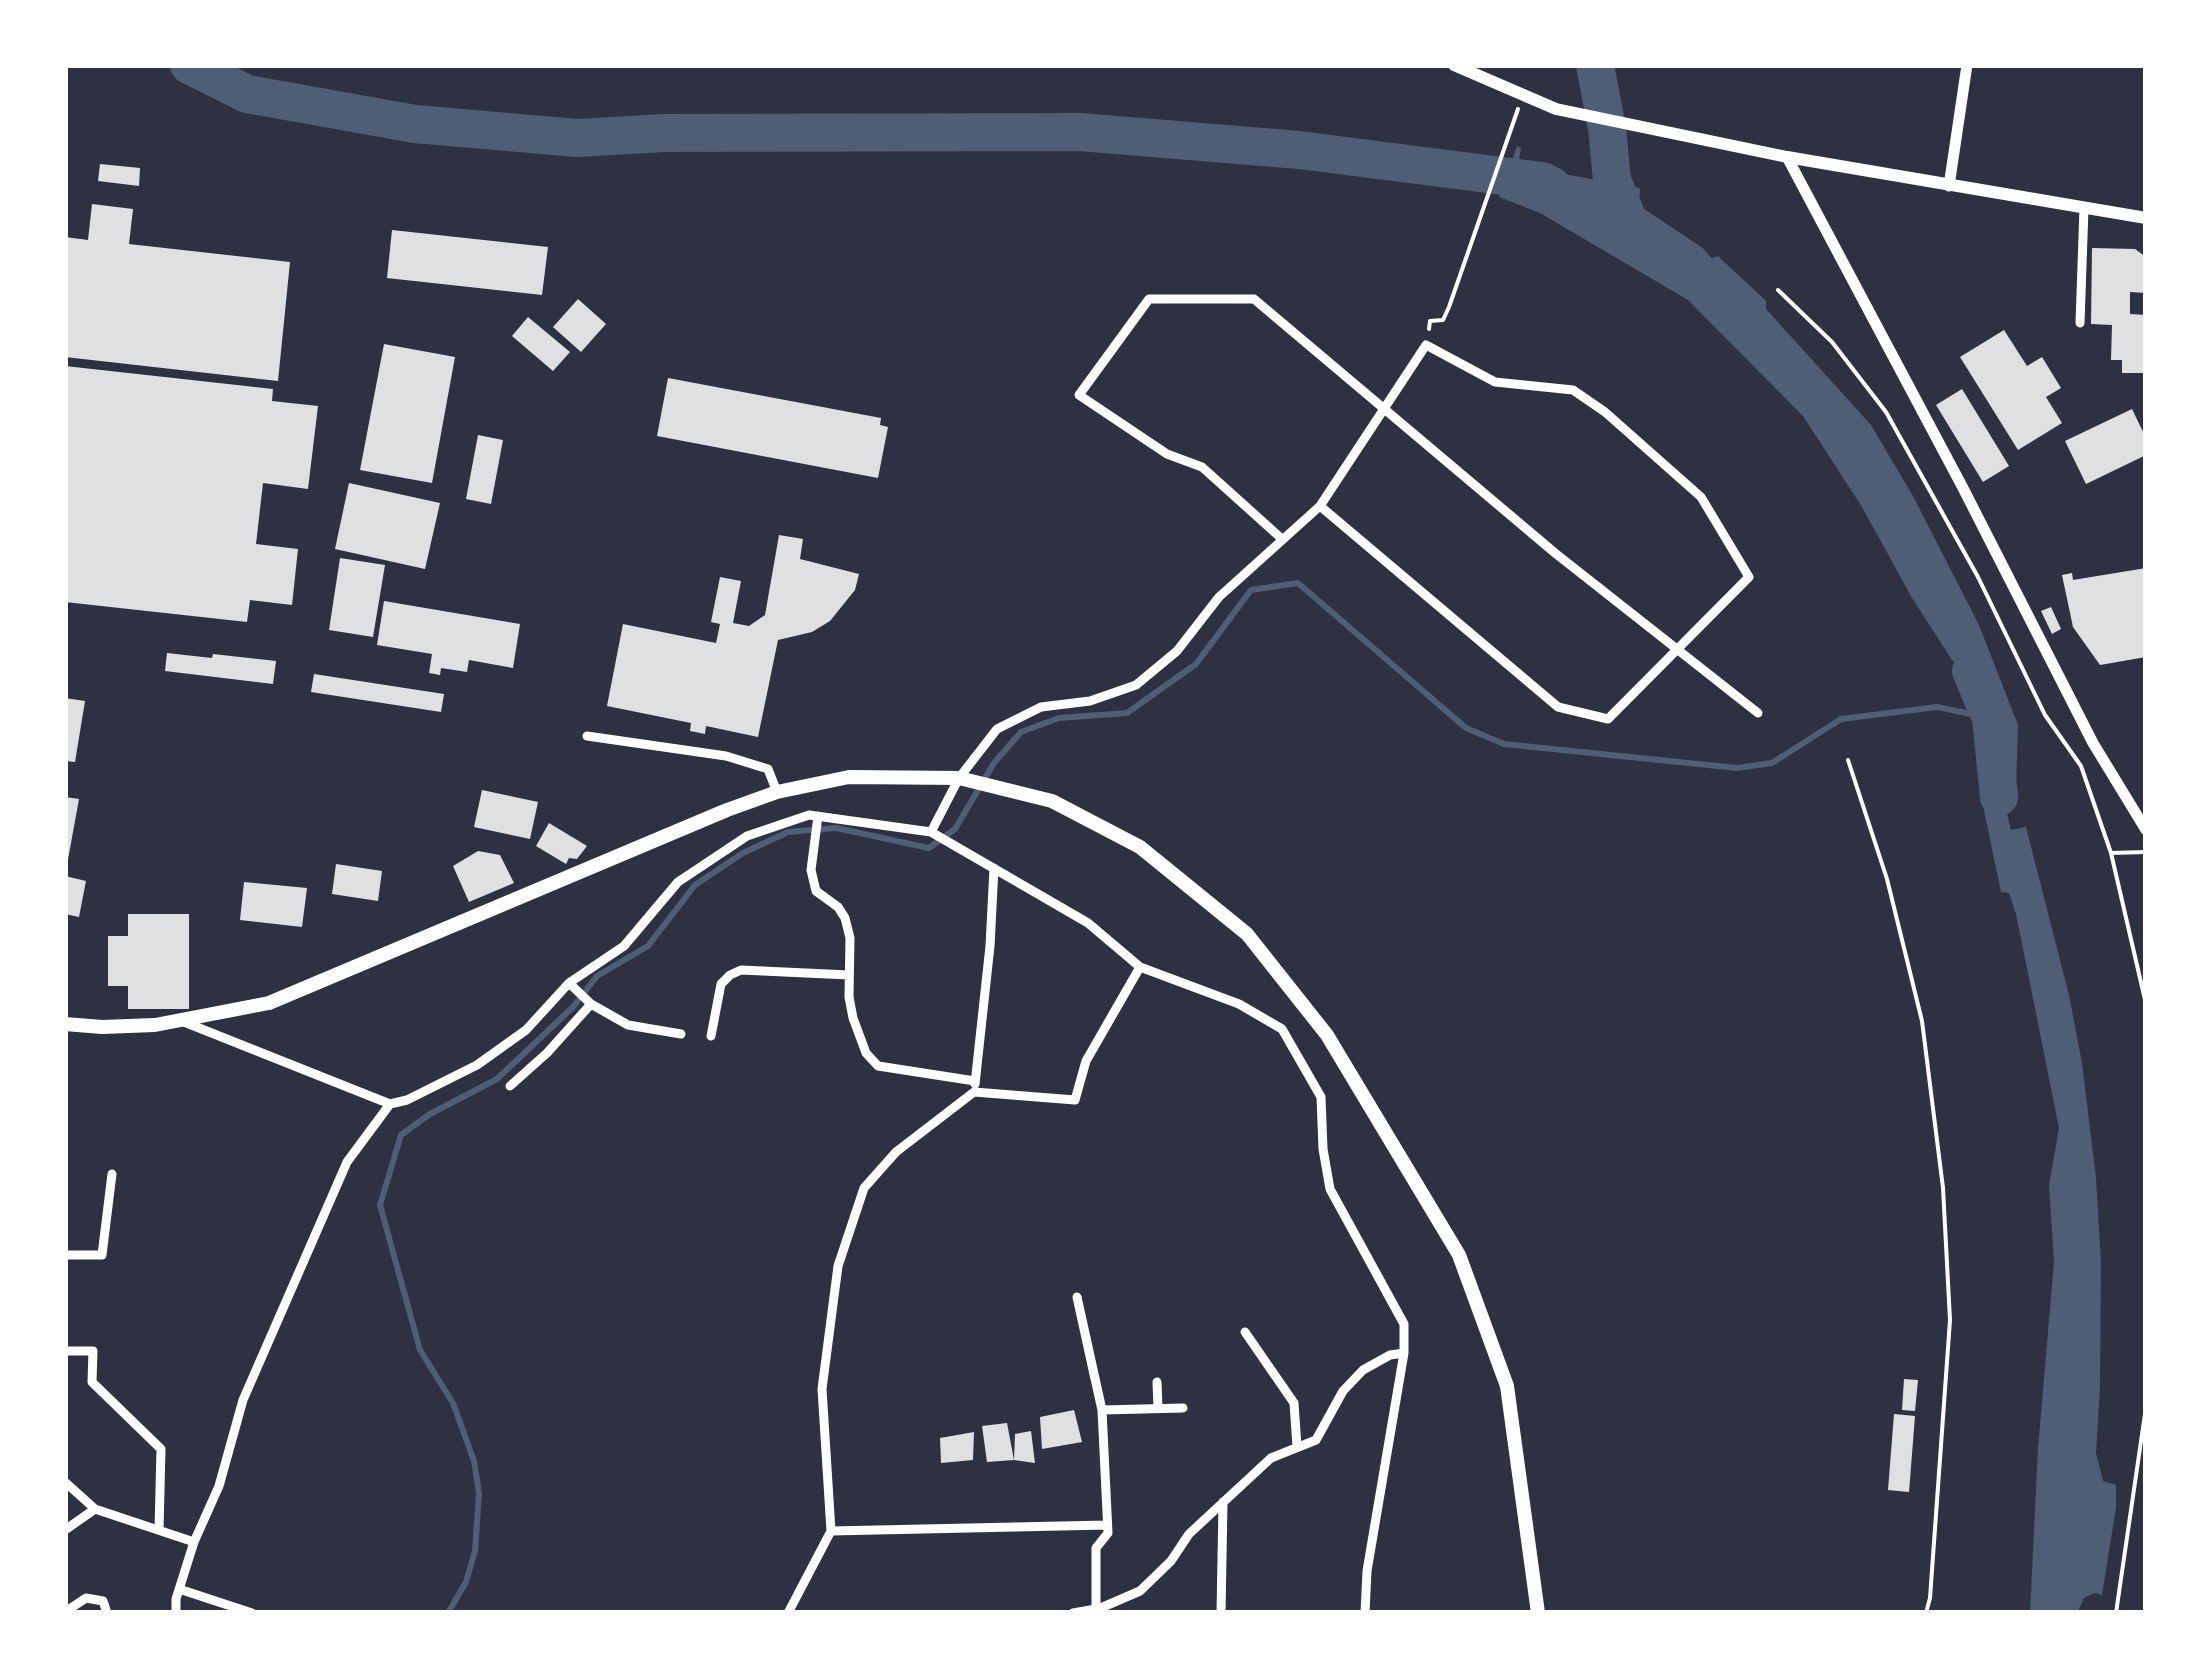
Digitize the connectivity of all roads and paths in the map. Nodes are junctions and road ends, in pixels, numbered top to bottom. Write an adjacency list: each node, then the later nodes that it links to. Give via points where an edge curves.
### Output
1 (1454, 65): 4 (main road, via 1556,109)
2 (1967, 65): 5 (street)
3 (1512, 124): 10 (path, via 1449,306 1443,320 1430,321)
4 (1787, 157): 5 (main road); 21 (street, via 2092,742)
5 (1949, 186): 6 (main road)
6 (2084, 208): 7 (main road); 9 (street)
7 (2146, 218)
8 (1778, 290): 24 (path, via 1832,342 1905,443 2045,716 2082,766)
9 (2080, 324)
10 (1426, 345): 11 (street); 14 (street, via 1495,382 1573,390 1701,496 1749,577)
11 (1384, 411): 12 (street); 13 (street, via 1254,300 1149,298 1079,395 1167,454 1202,467); 14 (street)
12 (1320, 506): 13 (street); 14 (street, via 1558,706 1608,718)
13 (1282, 539): 18 (street, via 1136,685 1090,701 1041,707 997,728)
14 (1677, 649): 15 (street)
15 (1758, 713)
16 (587, 736): 19 (street, via 726,756 768,769)
17 (1848, 760): 69 (path, via 1888,879 1922,1021 1943,1188 1950,1320)
18 (958, 778): 19 (main road, via 849,777); 22 (street); 68 (main road, via 1052,801 1140,847 1247,934 1327,1035 1459,1255 1507,1386)
19 (777, 792): 31 (main road, via 270,1003)
20 (818, 816): 22 (street); 27 (street, via 811,870 816,891 845,918); 28 (street, via 747,836 678,882 624,946)
21 (2146, 830)
22 (931, 832): 25 (street)
23 (2146, 852): 24 (path)
24 (2111, 853): 30 (path)
25 (994, 868): 26 (street, via 1088,923); 36 (street)
26 (1140, 968): 36 (street, via 1086,1061 1075,1100); 42 (street, via 1239,1004 1282,1029 1321,1097 1330,1189 1404,1324)
27 (849, 975): 34 (street, via 741,970 721,984); 36 (street, via 853,1018 878,1066)
28 (569, 983): 29 (street); 37 (street, via 526,1030 477,1065)
29 (591, 1004): 33 (street, via 628,1025); 35 (street)
30 (2146, 1004)
31 (181, 1020): 32 (main road, via 154,1026); 37 (street)
32 (65, 1024)
33 (682, 1034)
34 (711, 1036)
35 (510, 1086)
36 (975, 1086): 56 (street, via 864,1188 843,1250 822,1389)
37 (390, 1104): 57 (street, via 347,1162 308,1248)
38 (112, 1174): 39 (street, via 102,1255)
39 (65, 1256)
40 (1245, 1332): 49 (street, via 1294,1403)
41 (65, 1351): 55 (street, via 93,1351 92,1382 161,1449)
42 (1404, 1354): 49 (street, via 1363,1370 1316,1440); 67 (street)
43 (1095, 1379): 48 (street, via 1077,1298)
44 (1156, 1382): 45 (street)
45 (1158, 1408): 46 (street); 48 (street)
46 (1183, 1408)
47 (2146, 1408): 70 (path)
48 (1102, 1410): 53 (street)
49 (1297, 1447): 51 (street, via 1272,1458)
50 (65, 1482): 52 (street)
51 (1223, 1502): 59 (street, via 1140,1590); 66 (street)
52 (96, 1510): 54 (street); 55 (street)
53 (1108, 1525): 56 (street); 59 (street, via 1096,1548)
54 (65, 1530)
55 (159, 1530): 57 (street)
56 (831, 1531): 64 (street)
57 (194, 1542): 58 (street)
58 (179, 1589): 62 (street); 63 (street)
59 (1096, 1611): 65 (street)
60 (65, 1612): 61 (street, via 86,1598 103,1601)
61 (107, 1613)
62 (176, 1613)
63 (252, 1613)
64 (788, 1613)
65 (1074, 1613)
66 (1221, 1613)
67 (1365, 1613)
68 (1538, 1613)
69 (1926, 1613)
70 (2116, 1613)

